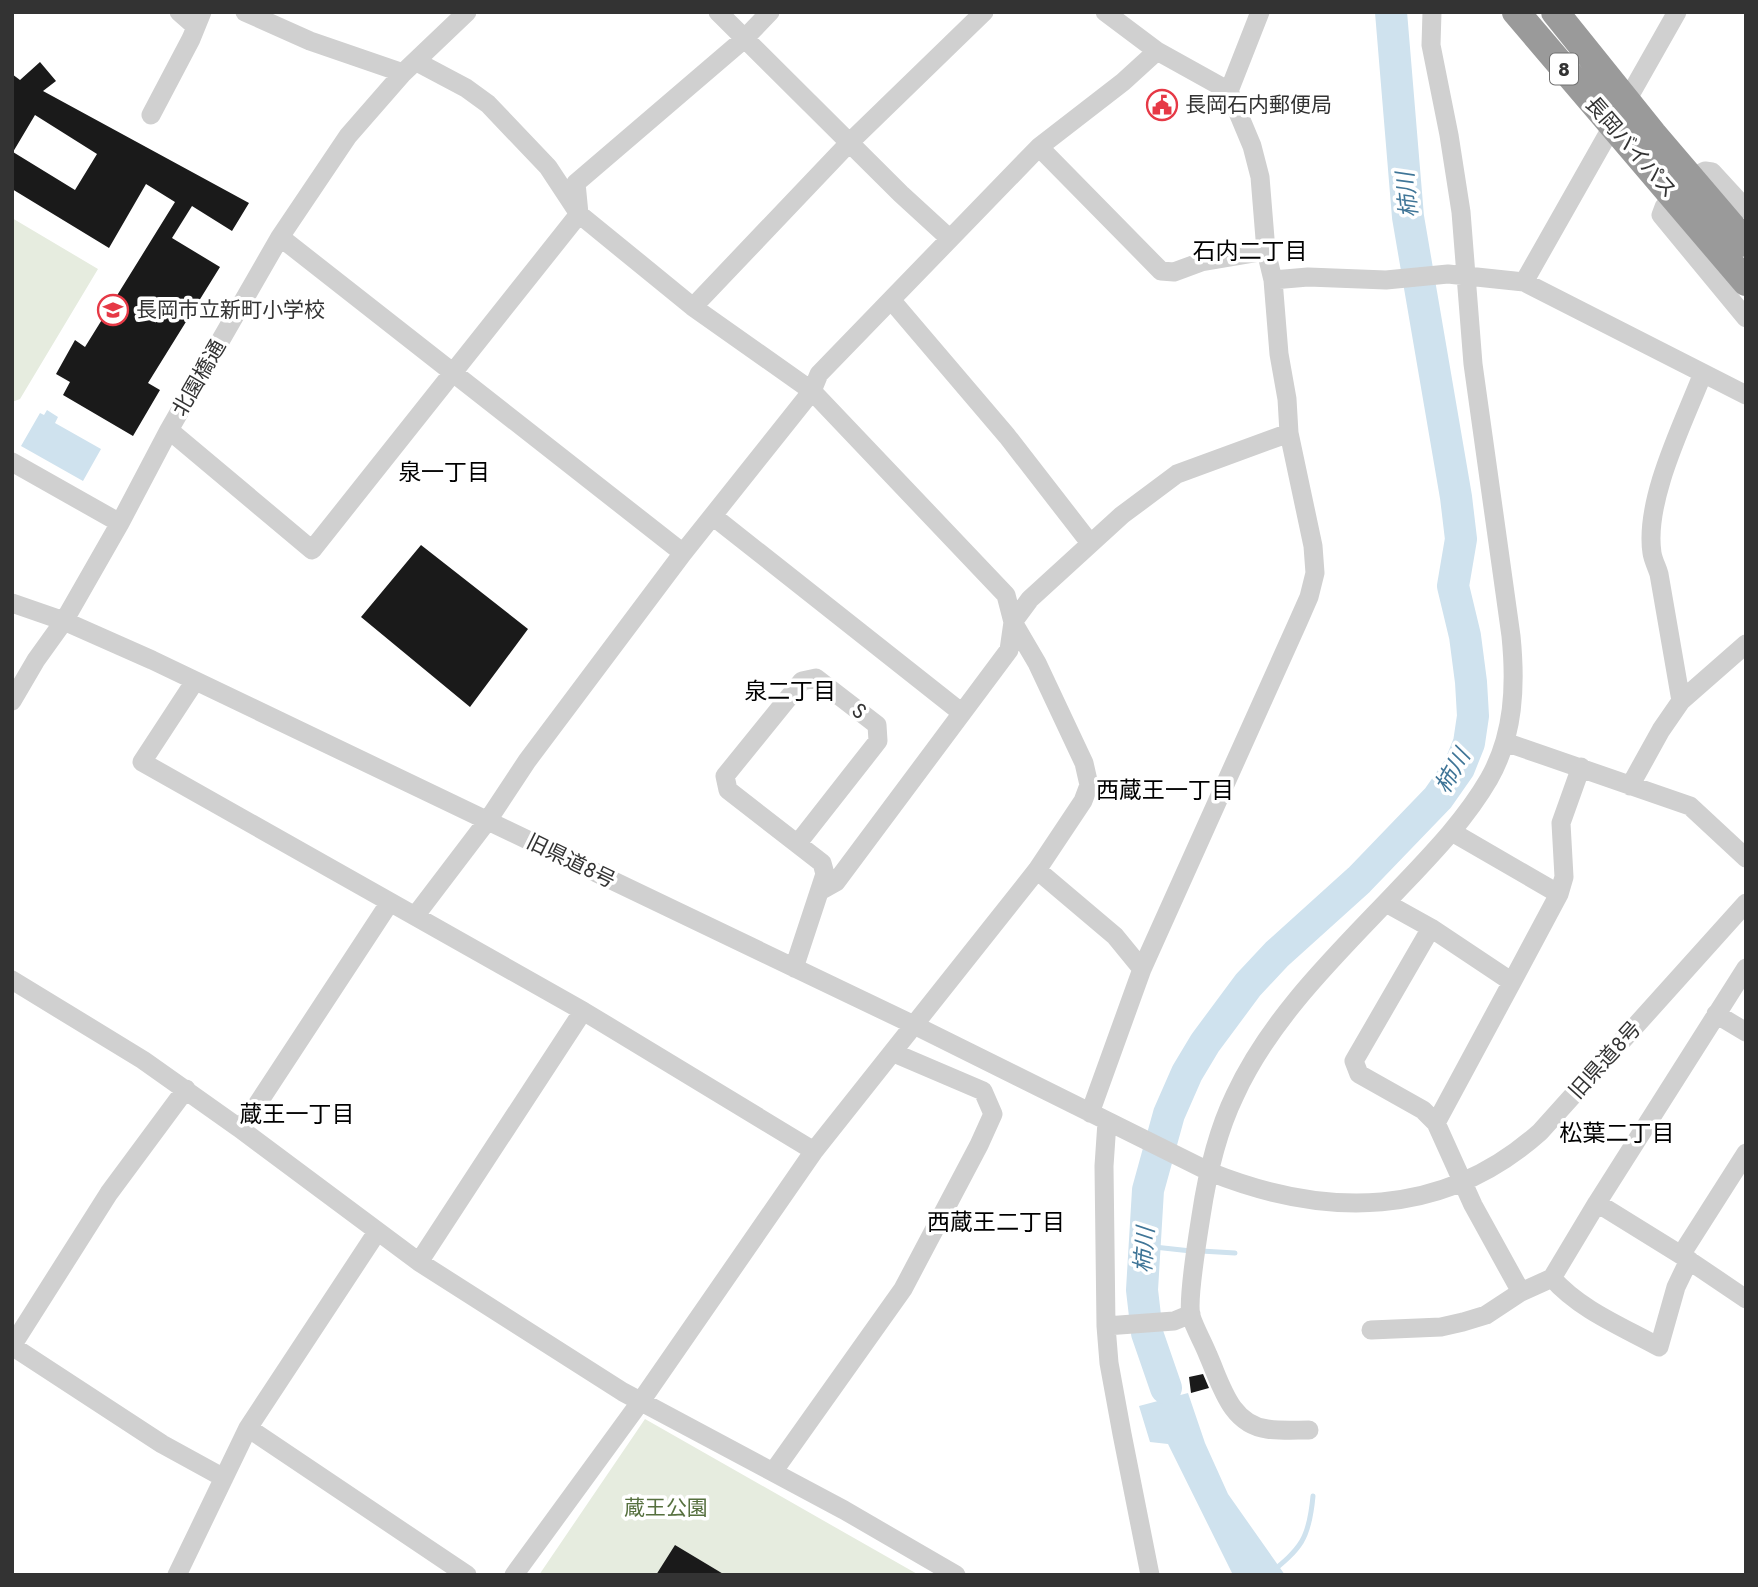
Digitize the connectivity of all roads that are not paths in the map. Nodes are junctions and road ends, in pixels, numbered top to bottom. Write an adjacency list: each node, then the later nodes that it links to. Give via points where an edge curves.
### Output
1 (179, 12): 13 (street)
2 (245, 12): 16 (street, via 310,41)
3 (467, 12): 16 (street, 北園橋通)
4 (718, 12): 14 (street)
5 (770, 12): 14 (street)
6 (984, 12): 21 (street)
7 (1105, 12): 15 (street)
8 (1260, 12): 17 (street)
9 (1432, 12): 30 (street, via 1431,46 1461,212)
10 (1516, 12): 20 (highway, 長岡バイパス / 8)
11 (1555, 12): 18 (highway, 長岡バイパス / 8)
12 (1677, 12): 18 (street)
13 (199, 19): 19 (street)
14 (743, 40): 21 (street); 25 (street, via 576,183)
15 (1157, 51): 17 (street); 22 (street)
16 (410, 68): 25 (street, via 466,88 488,104 548,167); 26 (street, 北園橋通, via 348,136)
17 (1229, 91): 29 (street, via 1252,146)
18 (1626, 101): 20 (street); 23 (highway, 長岡バイパス / 8)
19 (151, 115)
20 (1612, 125): 23 (highway, 長岡バイパス / 8); 32 (street)
21 (850, 142): 27 (street); 35 (street)
22 (1039, 147): 27 (street); 29 (street, via 1161,271)
23 (1682, 187): 24 (street, via 1705,171 1712,172); 28 (highway, 長岡バイパス / 8); 33 (highway, 長岡バイパス / 8); 36 (street, via 1661,215)
24 (1746, 208)
25 (579, 214): 35 (street); 37 (street)
26 (280, 237): 37 (street); 41 (street, 北園橋通)
27 (949, 238): 34 (street)
28 (1746, 243)
29 (1266, 251): 31 (street)
30 (1457, 276): 31 (street); 32 (street); 56 (street, via 1514,671)
31 (1273, 280): 42 (street)
32 (1524, 282): 38 (street)
33 (1746, 282)
34 (892, 301): 39 (street, via 819,374); 46 (street, via 1007,436)
35 (692, 307): 39 (street)
36 (1746, 318)
37 (453, 372): 41 (street, via 312,550); 47 (street)
38 (1703, 373): 40 (street); 54 (street, via 1659,487 1652,535)
39 (813, 391): 44 (street); 50 (street, via 1006,595)
40 (1746, 395)
41 (169, 430): 45 (street, 北園橋通)
42 (1289, 433): 46 (street, via 1177,474); 73 (street, via 1313,546 1312,585)
43 (12, 462): 45 (street)
44 (713, 517): 47 (street); 55 (street)
45 (120, 523): 49 (street, 北園橋通)
46 (1090, 543): 50 (street, via 1030,599)
47 (684, 553): 59 (street)
48 (12, 603): 49 (street, 旧県道8号)
49 (64, 621): 52 (street, 旧県道8号); 53 (street, 北園橋通)
50 (1013, 622): 55 (street, via 1009,650); 63 (street, via 1084,763 1089,785 1079,810)
51 (1746, 645): 54 (street)
52 (195, 681): 59 (street, 旧県道8号); 66 (street, via 142,762)
53 (12, 701)
54 (1681, 701): 58 (street)
55 (962, 713): 64 (street, via 836,882)
56 (1505, 742): 57 (street); 60 (street, via 1485,786)
57 (1581, 767): 58 (street); 65 (street, via 1561,823 1564,877)
58 (1630, 786): 62 (street, via 1690,806)
59 (488, 820): 69 (street); 71 (street, 旧県道8号)
60 (1452, 832): 65 (street); 68 (street)
61 (798, 843): 61 (street, S, via 728,790 725,776 802,681 816,678 877,725 877,741); 64 (street, S, via 822,863 825,874)
62 (1746, 858)
63 (1038, 870): 73 (street, via 1115,936); 78 (street)
64 (820, 891): 71 (street, S)
65 (1559, 894): 75 (street)
66 (390, 902): 69 (street); 84 (street)
67 (1746, 902): 88 (street, 旧県道8号, via 1540,1132 1517,1153)
68 (1386, 903): 70 (street); 87 (street, via 1327,964 1260,1051 1235,1094)
69 (415, 916): 76 (street)
70 (1431, 928): 75 (street); 83 (street, via 1354,1061 1359,1074 1423,1110)
71 (794, 968): 78 (street, 旧県道8号)
72 (1746, 968): 77 (street)
73 (1142, 969): 82 (street)
74 (12, 980): 81 (street)
75 (1513, 982): 83 (street)
76 (583, 1011): 85 (street); 92 (street)
77 (1716, 1014): 79 (street); 89 (street)
78 (914, 1025): 80 (street); 82 (street, 旧県道8号)
79 (1746, 1032)
80 (894, 1053): 85 (street); 103 (street, via 984,1091 993,1114 903,1289)
81 (186, 1089): 84 (street); 99 (street, via 109,1193)
82 (1107, 1122): 87 (street, 旧県道8号); 97 (street, via 1104,1166)
83 (1436, 1123): 88 (street)
84 (239, 1128): 90 (street)
85 (814, 1151): 100 (street)
86 (1746, 1153): 91 (street)
87 (1204, 1169): 88 (street, 旧県道8号, via 1242,1185 1321,1203 1395,1200); 96 (street, via 1195,1270)
88 (1463, 1183): 94 (street)
89 (1597, 1203): 91 (street); 93 (street)
90 (377, 1232): 92 (street); 101 (street)
91 (1685, 1258): 93 (street, via 1659,1347 1582,1305); 95 (street)
92 (419, 1262): 100 (street)
93 (1552, 1279): 94 (street)
94 (1521, 1292): 98 (street, via 1486,1315 1452,1325)
95 (1746, 1299)
96 (1182, 1317): 97 (street); 102 (street, via 1228,1400 1248,1424)
97 (1112, 1326): 105 (street, via 1111,1375)
98 (1371, 1330)
99 (12, 1346): 104 (street, via 162,1444)
100 (641, 1401): 103 (street); 108 (street)
101 (248, 1429): 104 (street); 107 (street)
102 (1309, 1430)
103 (773, 1472): 109 (street)
104 (223, 1478): 106 (street)
105 (1146, 1573)
106 (177, 1575)
107 (467, 1575)
108 (514, 1575)
109 (956, 1575)

